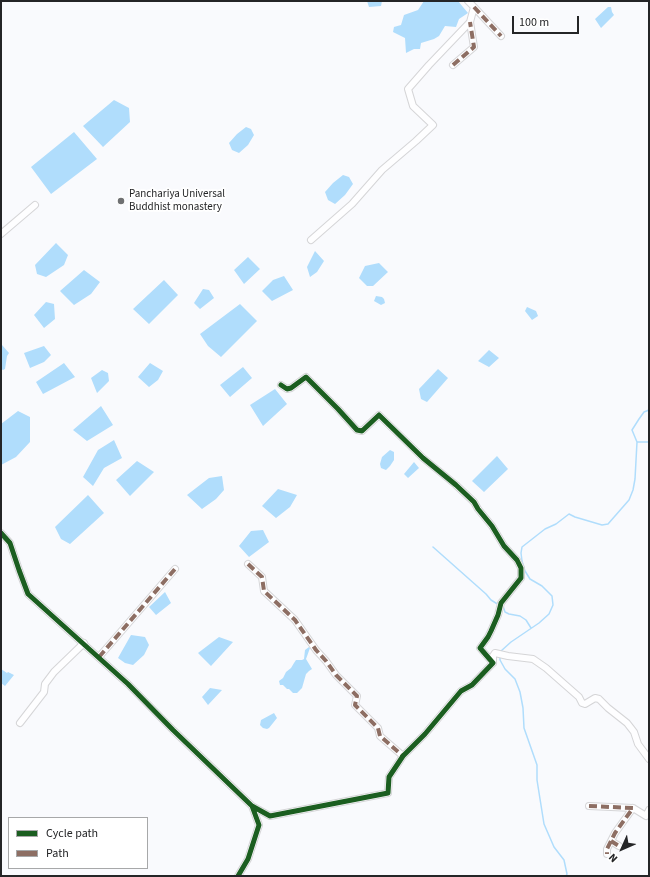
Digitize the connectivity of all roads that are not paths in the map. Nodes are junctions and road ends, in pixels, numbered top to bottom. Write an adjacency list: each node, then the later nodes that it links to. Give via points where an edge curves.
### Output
1 (468, 1): 2 (street)
2 (474, 7): 3 (street); 4 (street)
3 (470, 22): 5 (street, via 474,48); 8 (street, via 408,89 413,106 433,125 382,170 352,204)
4 (500, 36)
5 (453, 65)
6 (34, 205): 7 (street)
7 (1, 234)
8 (311, 240)
9 (281, 385): 15 (street, via 287,389 291,388 306,377 357,430 362,432 379,415 474,502 521,568 521,578 501,603 488,638 480,648)
10 (1, 533): 13 (street, via 10,543 28,594)
11 (248, 564): 17 (street, via 262,577 264,591 295,620 316,650 357,696 355,705 378,728 380,736)
12 (175, 569): 14 (street)
13 (84, 643): 14 (street); 16 (street, via 54,672 45,684 44,692)
14 (99, 657): 19 (street)
15 (493, 663): 17 (street, via 472,685 461,691); 18 (street, via 492,656 495,653 533,659 582,703 599,699 627,723)
16 (20, 723)
17 (403, 756): 19 (street, via 388,777 388,793 270,816)
18 (649, 759)
19 (252, 806): 28 (street, via 259,825 248,859)
20 (589, 806): 21 (street)
21 (633, 808): 22 (street, via 646,816); 25 (street)
22 (649, 810)
23 (649, 814): 24 (street)
24 (649, 818)
25 (611, 840): 26 (street); 27 (street)
26 (619, 846)
27 (607, 854)
28 (238, 876)

